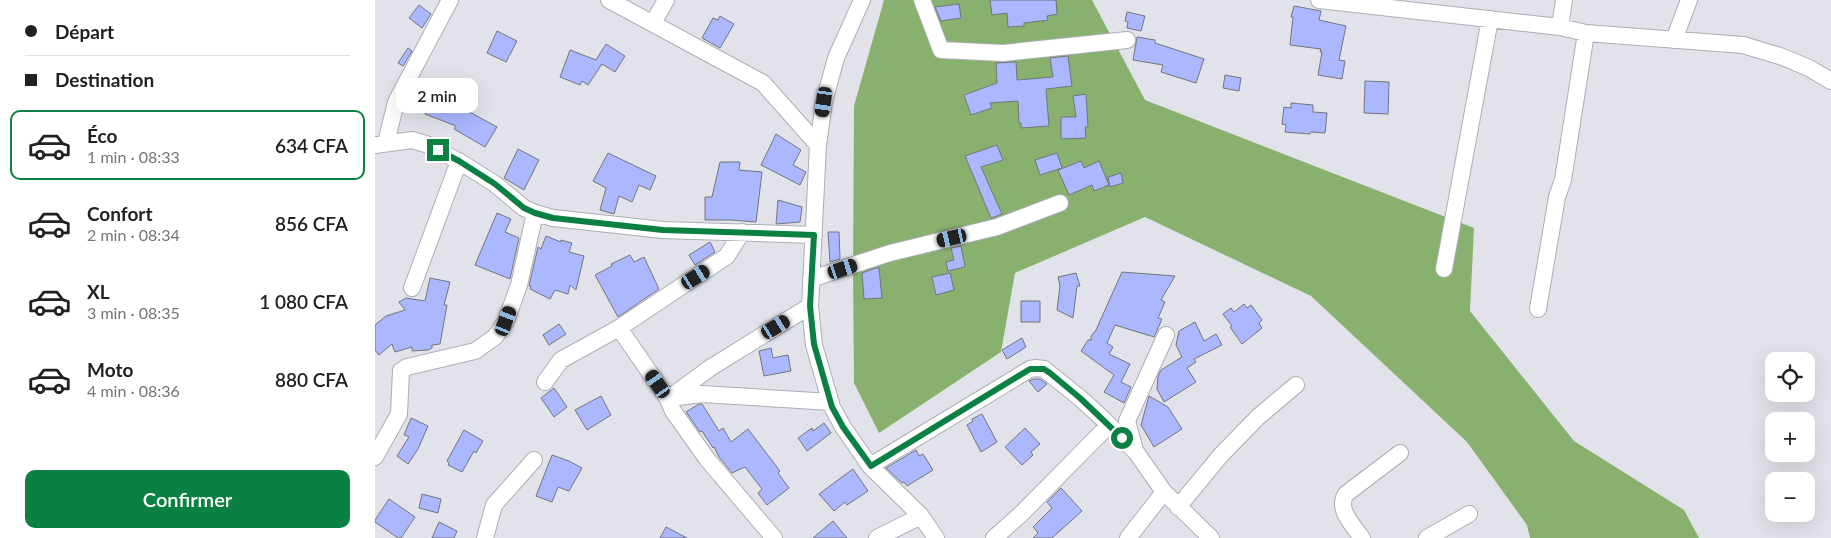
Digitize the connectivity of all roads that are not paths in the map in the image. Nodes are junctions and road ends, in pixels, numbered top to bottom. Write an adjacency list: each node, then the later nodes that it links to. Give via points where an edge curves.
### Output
1 (450, 0): 17 (street, via 396,102)
2 (609, 0): 11 (street)
3 (666, 0): 11 (street)
4 (863, 0): 18 (street, via 836,58 824,102)
5 (922, 0): 14 (street, via 941,50 1003,53)
6 (1319, 0): 9 (street)
7 (1564, 0): 12 (street)
8 (1689, 0): 15 (street)
9 (1360, 3): 10 (street)
10 (1490, 19): 12 (street); 24 (street)
11 (653, 23): 18 (street, via 763,83)
12 (1560, 27): 13 (street)
13 (1587, 33): 15 (street); 28 (street)
14 (1127, 40)
15 (1674, 40): 16 (street, via 1743,45 1809,68)
16 (1831, 81)
17 (380, 144): 19 (street, via 412,140)
18 (818, 144): 23 (street)
19 (459, 161): 21 (street); 26 (street)
20 (1060, 203): 25 (street, via 997,227 890,253)
21 (535, 213): 22 (street, via 553,218 663,230); 38 (street, via 519,285 506,321 495,337 475,351 401,371 399,414)
22 (742, 232): 23 (street); 29 (street, via 727,256)
23 (814, 235): 25 (street)
24 (1445, 269)
25 (811, 279): 27 (street)
26 (412, 288)
27 (810, 306): 33 (street, via 710,368); 34 (street, via 814,344)
28 (1538, 309)
29 (619, 328): 31 (street, via 561,360); 33 (street)
30 (1166, 335): 36 (street, via 1127,421)
31 (545, 382)
32 (1297, 385): 42 (street, via 1257,417)
33 (668, 399): 34 (street, via 702,394); 46 (street, via 707,459)
34 (831, 402): 40 (street, via 843,427)
35 (1109, 425): 36 (street); 40 (street, via 1050,373 1044,369 1030,369); 49 (street)
36 (1135, 452): 41 (street)
37 (1400, 453): 52 (street, via 1343,499 1344,512)
38 (375, 457)
39 (534, 460): 45 (street, via 493,505)
40 (871, 466): 44 (street)
41 (1164, 492): 42 (street); 50 (street)
42 (1178, 507): 51 (street)
43 (1469, 514): 53 (street)
44 (921, 516): 47 (street); 48 (street)
45 (485, 538)
46 (774, 538)
47 (877, 538)
48 (936, 538)
49 (994, 538)
50 (1128, 538)
51 (1211, 538)
52 (1362, 538)
53 (1427, 538)

